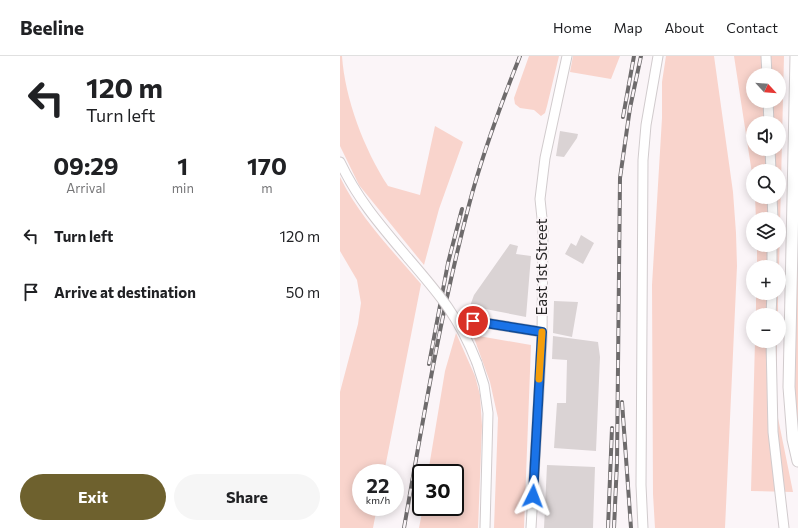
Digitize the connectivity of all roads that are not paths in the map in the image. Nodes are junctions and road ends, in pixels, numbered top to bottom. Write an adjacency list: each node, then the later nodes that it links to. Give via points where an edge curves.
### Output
1 (567, 56): 9 (street, East 1st Street, via 545,158 540,199 543,228)
2 (658, 56): 14 (street, via 646,125 643,160)
3 (766, 56): 5 (street)
4 (796, 56): 6 (main road)
5 (767, 68)
6 (796, 148): 11 (main road, via 789,387 792,439)
7 (340, 162): 12 (street, bridge, via 356,193 377,222 443,298 457,319 477,363 484,385 488,413)
8 (473, 321): 9 (street)
9 (542, 332): 13 (street, East 1st Street)
10 (771, 348): 15 (street, via 773,432)
11 (798, 461)
12 (485, 528)
13 (531, 528)
14 (643, 528)
15 (784, 528)

